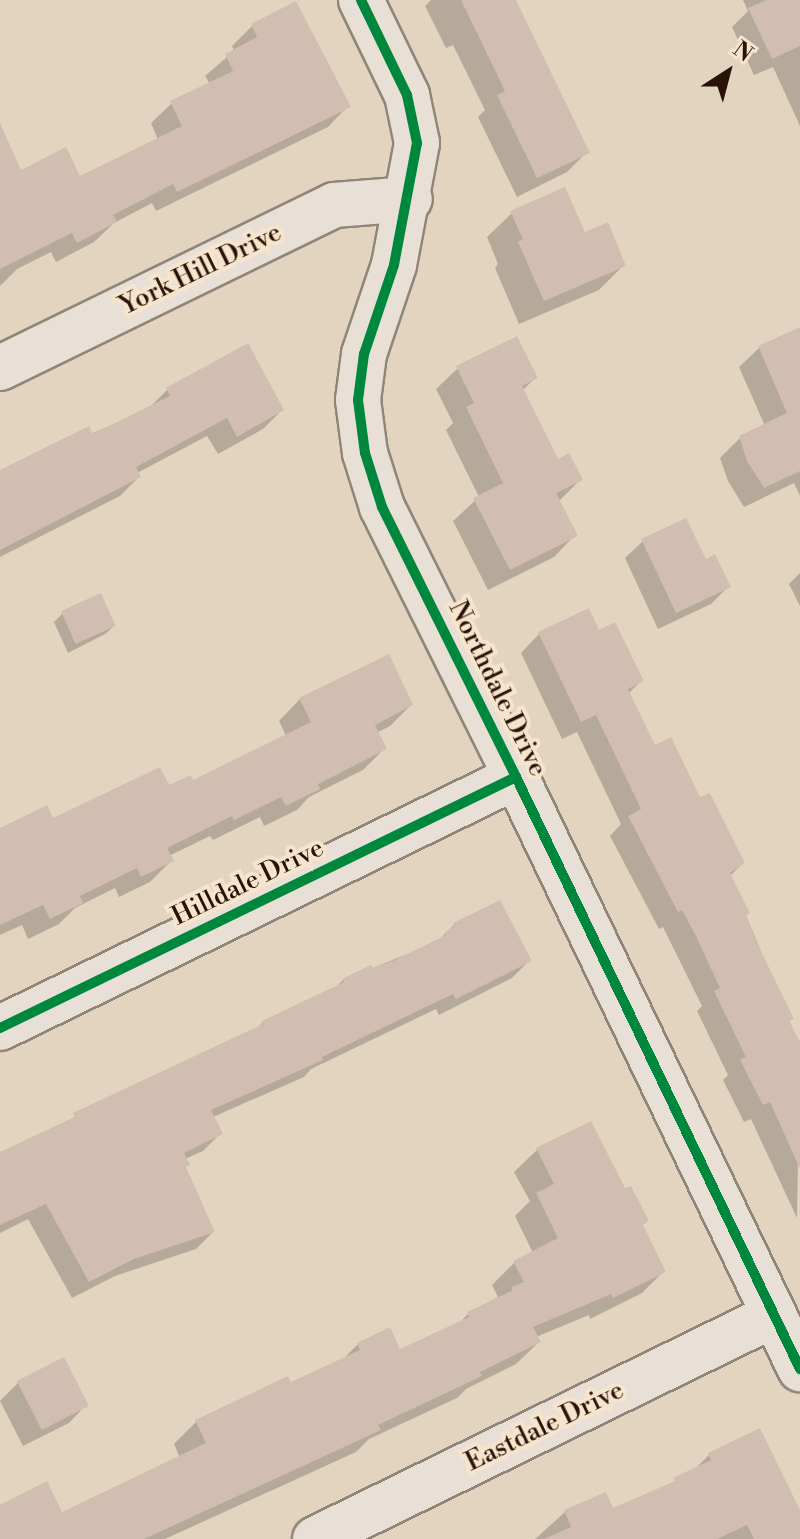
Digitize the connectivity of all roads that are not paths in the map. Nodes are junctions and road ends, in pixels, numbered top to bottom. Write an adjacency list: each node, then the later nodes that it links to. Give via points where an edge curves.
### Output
1 (361, 0): 2 (street, Northdale Drive, via 407,95 417,143)
2 (410, 199): 3 (street, York Hill Drive, via 334,205); 4 (street, Northdale Drive, via 364,354 358,400 365,453 382,507)
3 (0, 368)
4 (516, 777): 5 (street, Hilldale Drive); 6 (street, Northdale Drive)
5 (0, 1028)
6 (774, 1315): 7 (street, Northdale Drive); 8 (street, Eastdale Drive)
7 (800, 1369)
8 (315, 1539)

